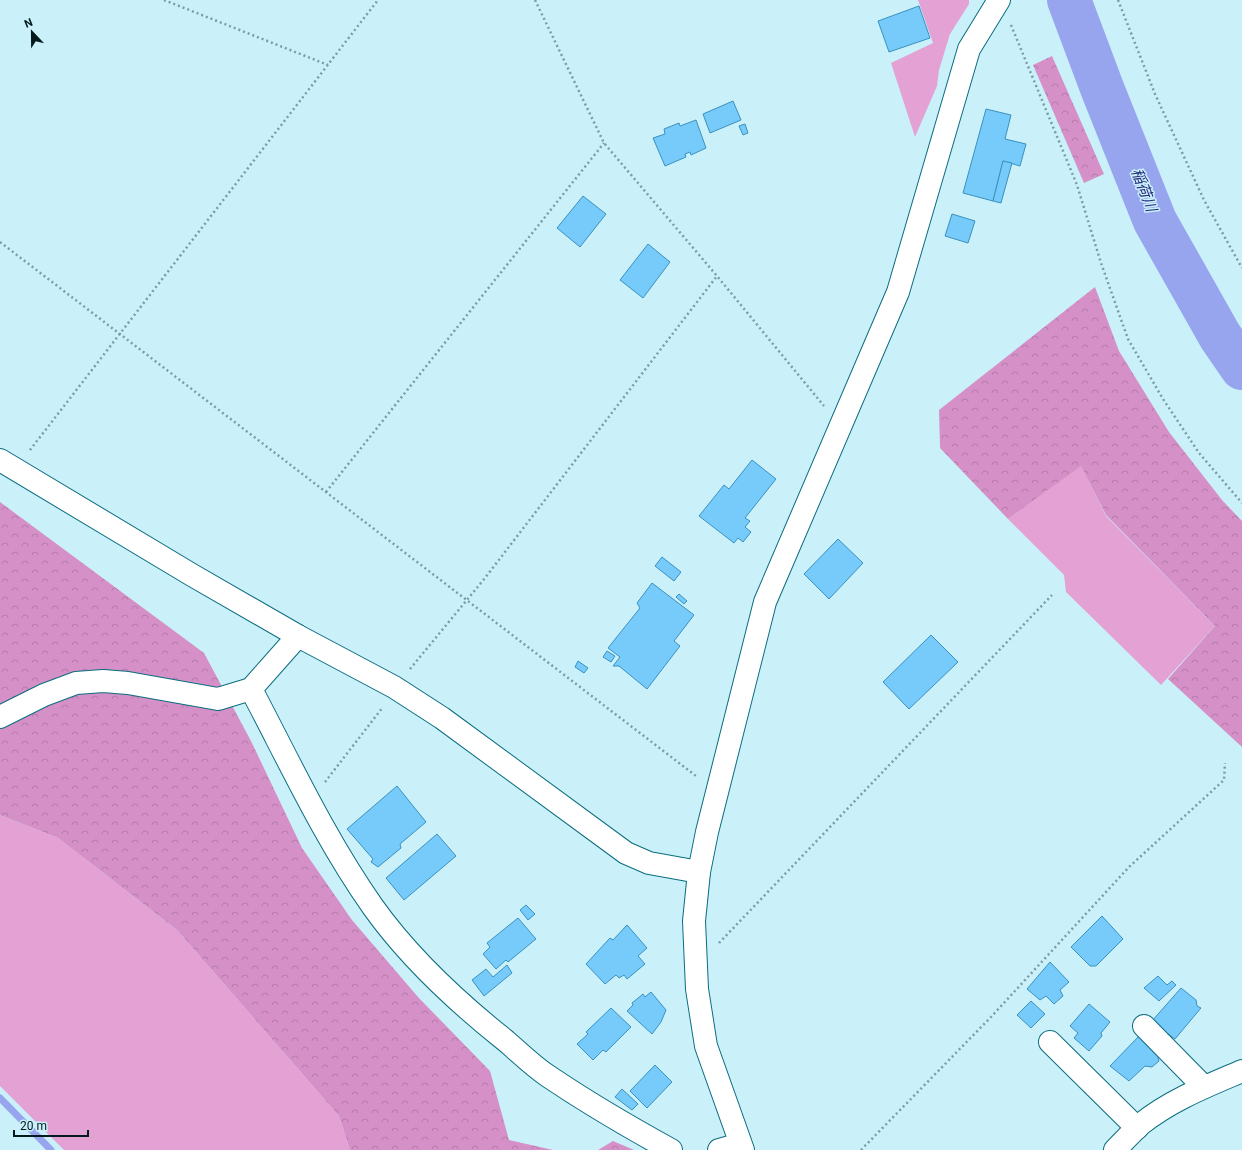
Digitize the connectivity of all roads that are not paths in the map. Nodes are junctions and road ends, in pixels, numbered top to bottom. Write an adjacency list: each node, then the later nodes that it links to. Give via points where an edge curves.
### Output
1 (999, 0): 6 (street, via 969,50 898,292 765,602)
2 (7, 465): 3 (street)
3 (298, 636): 4 (street); 6 (street, via 398,689 442,718 626,853 649,863)
4 (252, 689): 5 (street, via 218,699 128,683 76,683 44,695); 13 (street, via 337,852 374,908 406,949 446,990 547,1075 610,1116)
5 (0, 717)
6 (699, 872): 12 (street, via 694,920 695,968 706,1046)
7 (1144, 1026): 10 (street)
8 (1050, 1042): 11 (street)
9 (1242, 1071): 10 (street)
10 (1204, 1087): 11 (street, via 1163,1108)
11 (1137, 1128): 14 (street)
12 (734, 1148)
13 (672, 1150)
14 (1115, 1150)

